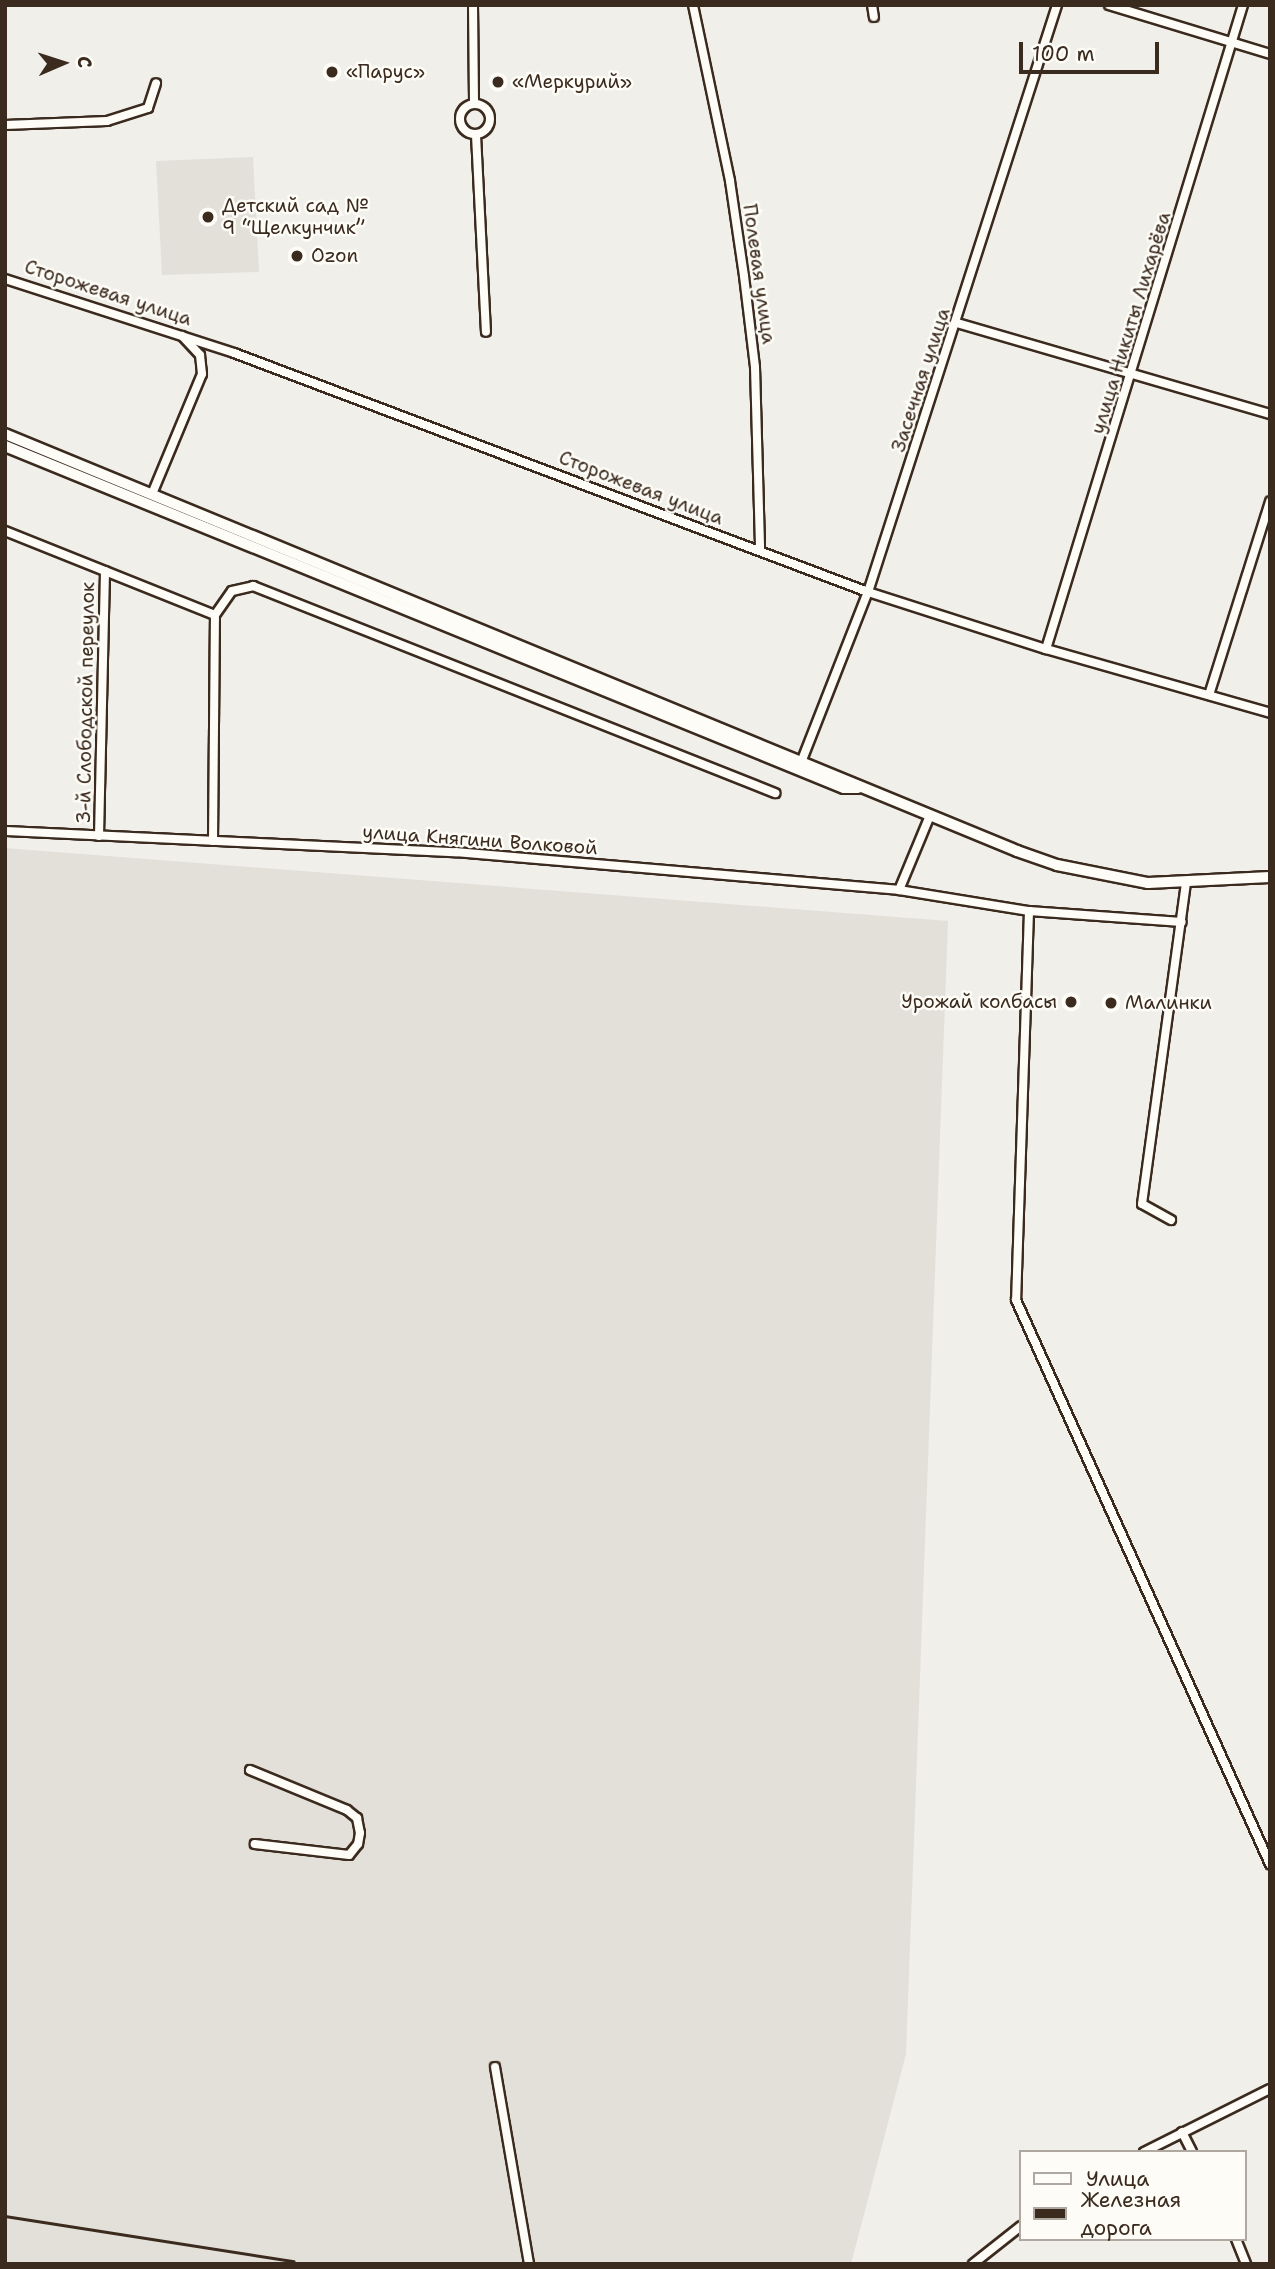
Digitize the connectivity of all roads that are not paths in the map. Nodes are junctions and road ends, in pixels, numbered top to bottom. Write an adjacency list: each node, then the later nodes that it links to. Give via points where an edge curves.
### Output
1 (473, 5): 11 (street)
2 (693, 5): 25 (street, Полевая улица, via 730,181 755,367)
3 (872, 5): 7 (street)
4 (1057, 5): 15 (street, Засечная улица)
5 (1109, 5): 8 (street)
6 (1243, 5): 8 (street, улица Никиты Лихарёва)
7 (874, 17)
8 (1232, 43): 9 (street); 18 (street, улица Никиты Лихарёва)
9 (1270, 54)
10 (156, 83): 12 (street, via 148,108 107,121)
11 (474, 104): 13 (street, via 484,107 490,119 487,128); 13 (street, via 462,111 459,120 463,130)
12 (5, 125)
13 (476, 135): 16 (street)
14 (5, 279): 17 (street, Сторожевая улица)
15 (957, 323): 18 (street); 27 (street, Засечная улица)
16 (486, 332)
17 (181, 334): 22 (street, via 200,355 202,374); 25 (street, Сторожевая улица)
18 (1133, 372): 19 (street); 29 (street, улица Никиты Лихарёва)
19 (1270, 414)
20 (5, 433): 22 (main road)
21 (5, 446): 33 (main road, via 844,788)
22 (152, 494): 32 (main road)
23 (1270, 501): 30 (street)
24 (5, 531): 26 (street)
25 (760, 551): 27 (street, Сторожевая улица)
26 (105, 571): 28 (street); 37 (street, 3-й Слободской переулок)
27 (868, 592): 29 (street, Сторожевая улица); 32 (street, Засечная улица)
28 (215, 615): 34 (street, via 232,591 253,586); 38 (street)
29 (1046, 649): 30 (street, Сторожевая улица)
30 (1209, 695): 31 (street, Сторожевая улица)
31 (1270, 713)
32 (802, 760): 33 (main road, via 847,778)
33 (858, 788): 35 (main road)
34 (775, 793)
35 (929, 818): 40 (main road, via 1057,865 1147,883); 41 (street)
36 (5, 831): 37 (street, улица Княгини Волковой)
37 (99, 836): 38 (street, улица Княгини Волковой)
38 (213, 841): 41 (street, улица Княгини Волковой, via 456,852)
39 (1270, 877): 40 (main road)
40 (1186, 882): 43 (street)
41 (899, 890): 42 (street, улица Княгини Волковой)
42 (1029, 911): 43 (street, улица Княгини Волковой); 47 (street, via 1016,1300)
43 (1182, 922): 44 (street, via 1142,1203)
44 (1171, 1220)
45 (250, 1770): 46 (street, via 347,1810 357,1818 360,1833 349,1855)
46 (255, 1844)
47 (1270, 1864)
48 (495, 2067): 55 (street)
49 (1270, 2089): 50 (street)
50 (1182, 2132): 51 (street); 52 (street)
51 (1148, 2150)
52 (1191, 2150)
53 (1020, 2227): 56 (street)
54 (1237, 2241): 57 (street)
55 (529, 2264)
56 (973, 2264)
57 (1246, 2264)

